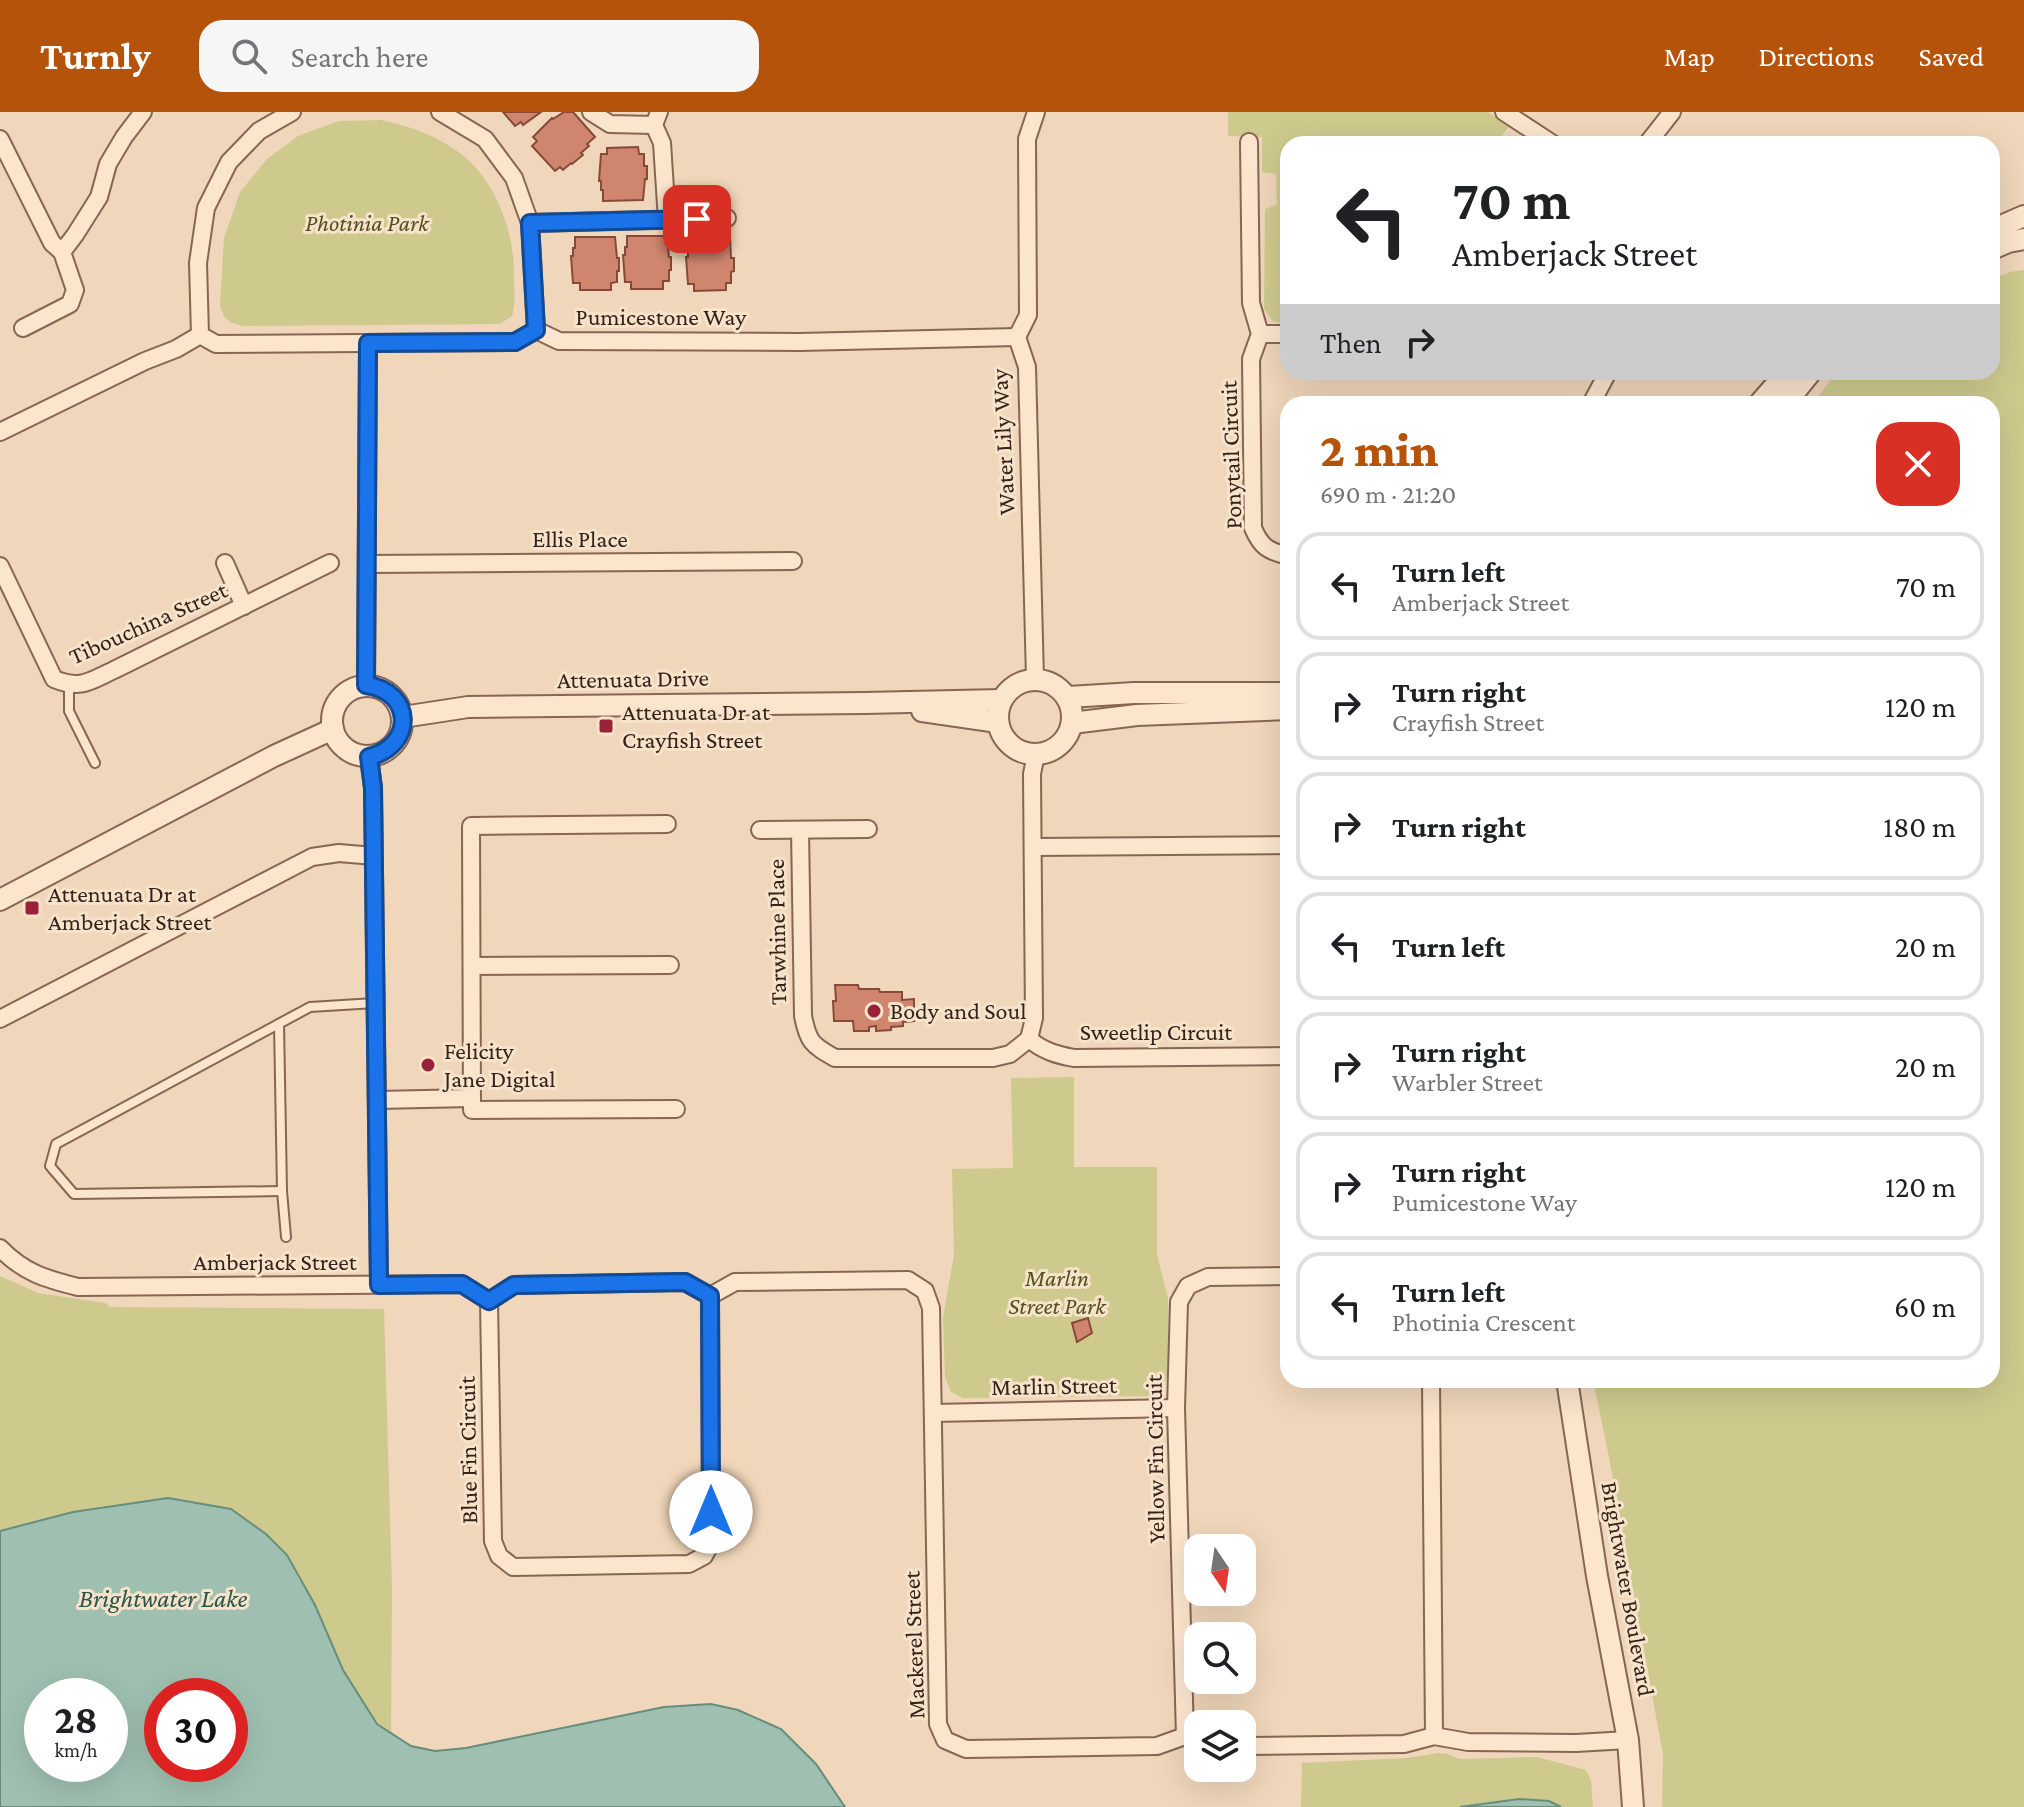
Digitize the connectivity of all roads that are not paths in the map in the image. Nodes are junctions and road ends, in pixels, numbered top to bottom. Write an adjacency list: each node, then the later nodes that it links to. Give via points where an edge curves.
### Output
1 (143, 112): 20 (street, via 108,164 99,197)
2 (292, 112): 25 (street, via 259,131 229,162 206,208 198,263)
3 (440, 112): 16 (street, via 485,139 514,178)
4 (591, 112): 8 (street, via 610,124)
5 (1504, 112): 9 (street)
6 (1672, 112): 10 (street)
7 (1033, 113): 26 (street, Water Lily Way, via 1027,141 1028,315)
8 (656, 118): 15 (street)
9 (1541, 136)
10 (1653, 136)
11 (0, 139): 20 (street, via 52,243)
12 (1249, 142): 23 (street, Ponytail Circuit, via 1251,303)
13 (2024, 216): 17 (street)
14 (727, 218): 15 (street)
15 (667, 220): 16 (street)
16 (530, 223): 22 (street)
17 (2000, 226)
18 (2024, 239): 19 (street)
19 (2000, 246)
20 (62, 252): 21 (street, via 75,290 70,304)
21 (23, 328)
22 (536, 330): 26 (street, Pumicestone Way, via 559,341); 27 (street, via 515,342)
23 (1260, 334): 24 (street); 33 (street, Ponytail Circuit, via 1251,359 1253,528 1259,543)
24 (1280, 334)
25 (200, 335): 27 (street, via 216,344); 32 (street)
26 (1017, 337): 40 (street, Water Lily Way, via 1027,367)
27 (368, 343): 37 (street)
28 (1780, 380): 30 (street)
29 (1804, 380): 31 (street)
30 (1766, 396)
31 (1792, 396)
32 (0, 432)
33 (1280, 554)
34 (793, 561): 37 (street, Ellis Place)
35 (225, 563): 39 (street)
36 (330, 563): 39 (street, Tibouchina Street)
37 (368, 564): 42 (street)
38 (0, 566): 41 (street, Tibouchina Street, via 54,679)
39 (244, 606): 41 (street, Tibouchina Street, via 84,684)
40 (1035, 679): 44 (street, via 1048,681); 45 (street, via 1010,689)
41 (69, 685): 54 (lane, via 69,711)
42 (366, 685): 48 (street, via 386,691); 51 (street, via 337,702)
43 (1280, 693): 44 (street)
44 (1068, 697): 50 (street)
45 (1001, 700): 46 (street, Attenuata Drive); 49 (street)
46 (864, 703): 48 (street, Attenuata Drive, via 468,707); 49 (street, Attenuata Drive)
47 (1280, 709): 50 (street)
48 (403, 717): 53 (street, via 398,739)
49 (998, 722): 52 (street, via 1010,745)
50 (1072, 723): 52 (street, via 1060,745)
51 (333, 729): 53 (street, via 348,751); 62 (street)
52 (1036, 754): 60 (street)
53 (369, 757): 61 (street)
54 (95, 763)
55 (667, 824): 64 (street, via 471,826)
56 (868, 829): 58 (street, Tarwhine Place)
57 (760, 830): 58 (street, Tarwhine Place)
58 (800, 830): 68 (street, Tarwhine Place, via 803,1016 817,1048 835,1058 993,1058 1010,1054)
59 (1280, 845): 60 (street)
60 (1034, 847): 68 (street, via 1034,1018)
61 (374, 856): 65 (street); 66 (street, via 312,857)
62 (0, 900)
63 (670, 965): 64 (street)
64 (472, 966): 70 (street)
65 (375, 1003): 67 (lane, via 310,1007); 71 (street)
66 (0, 1019)
67 (279, 1024): 73 (lane); 73 (lane, via 56,1144 50,1166 74,1194)
68 (1029, 1039): 69 (street, Sweetlip Circuit, via 1047,1051 1074,1058)
69 (1280, 1056)
70 (472, 1098): 71 (street); 72 (street, via 472,1110)
71 (377, 1100): 77 (street)
72 (676, 1109)
73 (282, 1191): 74 (lane)
74 (286, 1237)
75 (0, 1248): 77 (street, Amberjack Street, via 33,1274 78,1287)
76 (1280, 1276): 82 (street, Yellow Fin Circuit, via 1208,1277 1188,1286 1179,1302)
77 (379, 1285): 79 (street, Amberjack Street, via 462,1284)
78 (710, 1296): 79 (street, via 685,1282 514,1285); 79 (street, Blue Fin Circuit, via 711,1543 704,1556 689,1564 513,1567 499,1556 493,1541); 83 (street, Mackerel Street, via 735,1282 908,1280 925,1291 931,1308)
79 (489, 1301)
80 (1431, 1388): 85 (street)
81 (1568, 1388): 87 (street, Brightwater Boulevard)
82 (1176, 1408): 83 (street, Marlin Street); 84 (street, Yellow Fin Circuit)
83 (933, 1413): 86 (street, Mackerel Street, via 938,1724 945,1740 966,1749 995,1749 1157,1746)
84 (1191, 1710)
85 (1434, 1736): 87 (street, via 1468,1742); 88 (street, via 1404,1744)
86 (1184, 1740)
87 (1628, 1740): 89 (street, Brightwater Boulevard)
88 (1256, 1746)
89 (1633, 1807)

